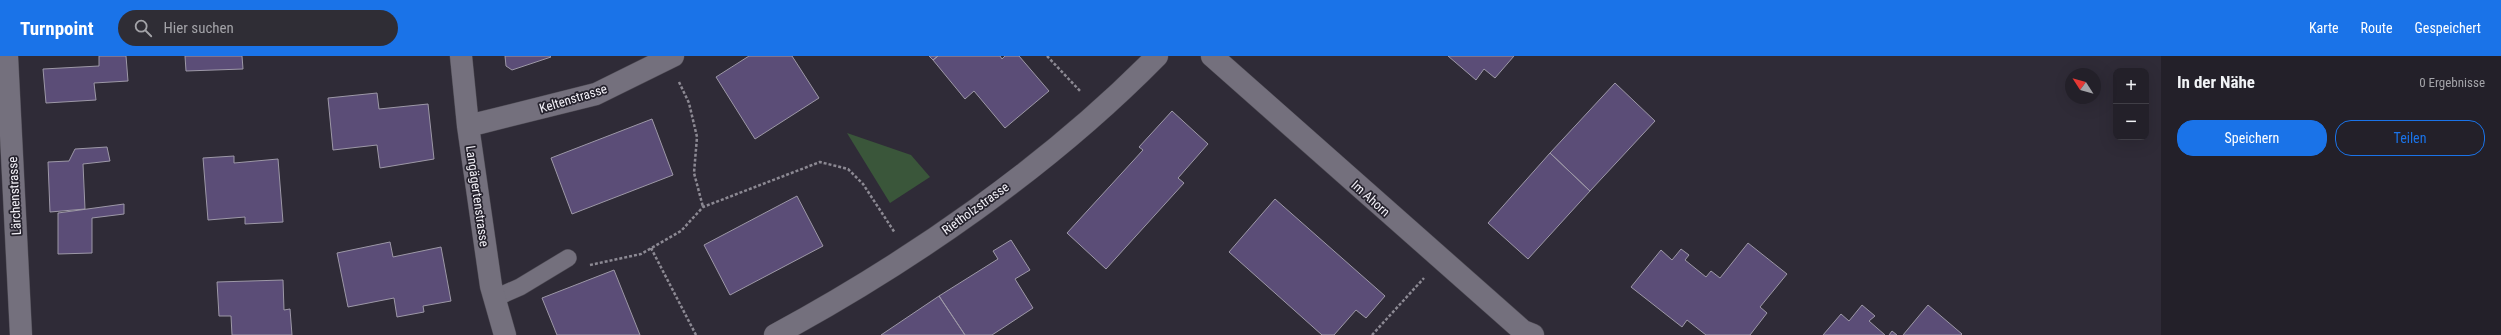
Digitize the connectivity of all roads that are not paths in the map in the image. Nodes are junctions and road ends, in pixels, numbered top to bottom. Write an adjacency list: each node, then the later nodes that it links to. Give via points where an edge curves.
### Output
1 (6, 56): 9 (street, Lärchenstrasse)
2 (461, 56): 6 (street, Langägertenstrasse)
3 (1157, 56): 11 (street, Rietholzstrasse, via 1099,111 988,200 909,256)
4 (1212, 56): 12 (street, Im Ahorn, via 1440,260 1523,331)
5 (670, 58): 6 (street, Keltenstrasse, via 596,94)
6 (468, 126): 8 (street, Langägertenstrasse)
7 (568, 258): 8 (lane, via 520,287)
8 (495, 298): 10 (street, Langägertenstrasse)
9 (21, 335)
10 (505, 335)
11 (775, 335)
12 (1533, 335)

